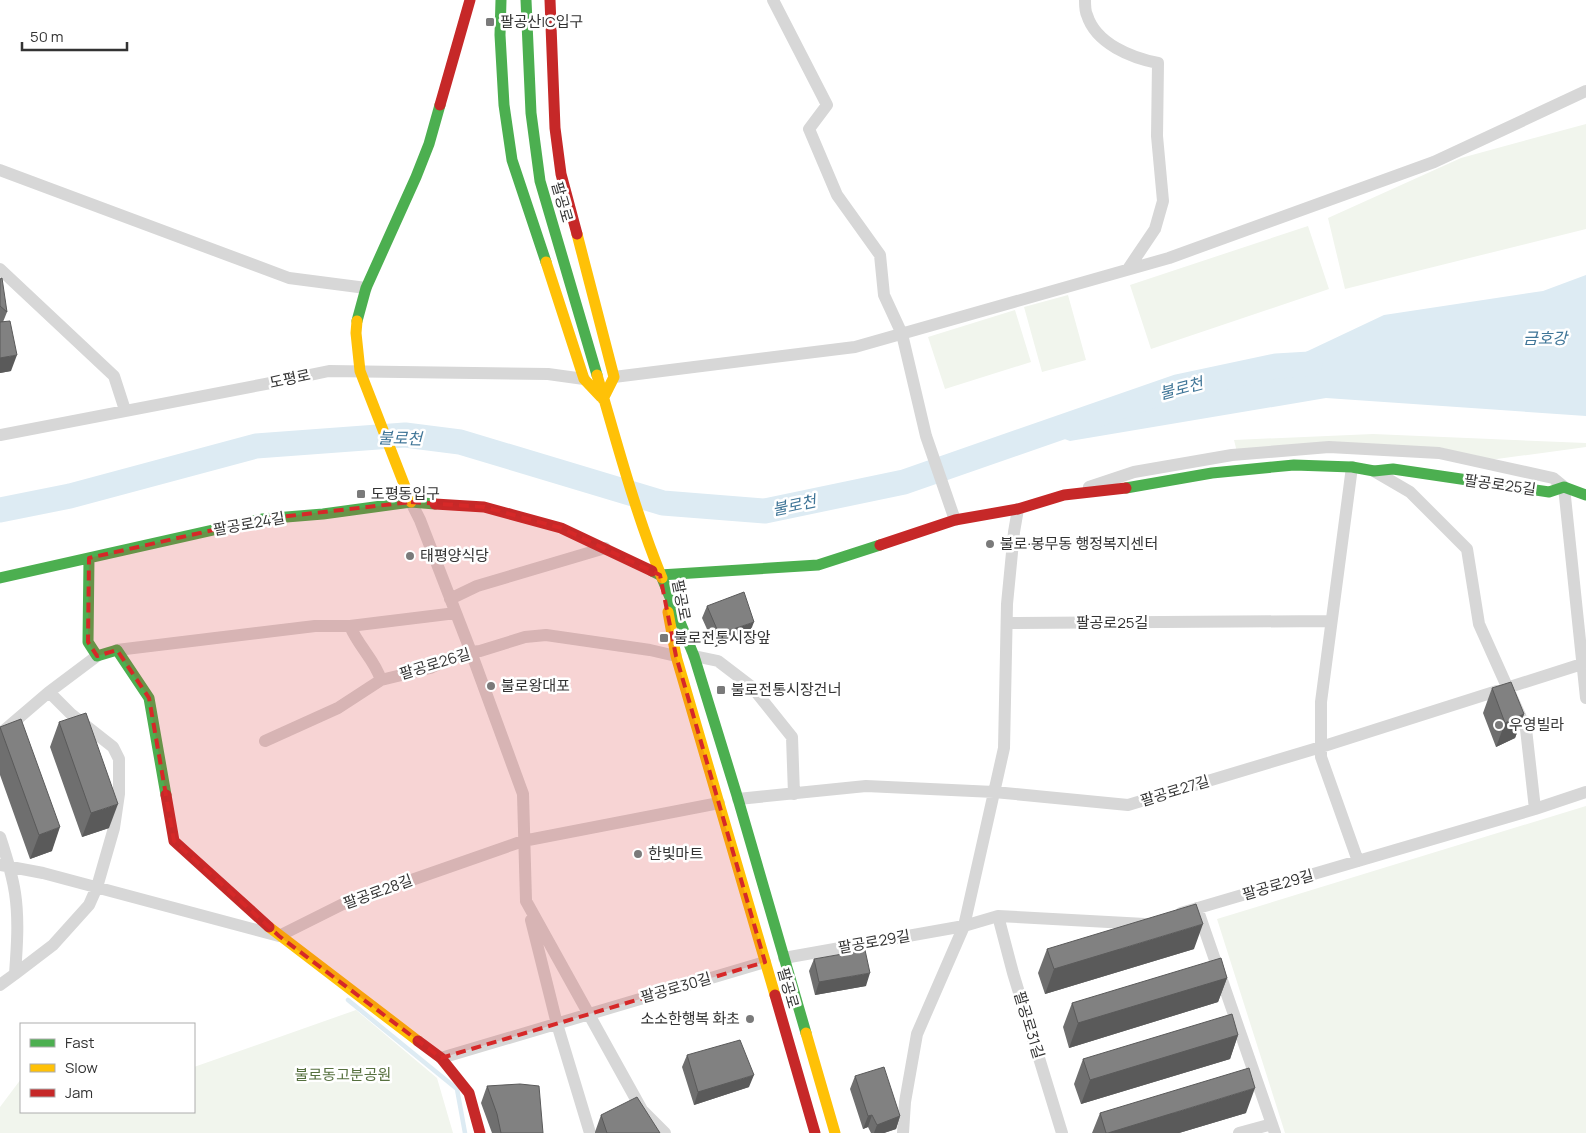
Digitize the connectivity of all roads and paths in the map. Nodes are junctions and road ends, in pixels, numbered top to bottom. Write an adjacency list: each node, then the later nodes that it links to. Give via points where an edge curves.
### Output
1 (470, 0): 11 (main road, via 429,144)
2 (501, 0): 15 (main road, via 504,105 512,160)
3 (526, 0): 16 (main road, 팔공로, via 533,145 540,181)
4 (550, 0): 14 (main road, via 555,128 561,174)
5 (773, 0): 12 (street, via 827,105 809,129 837,195 880,255 884,295)
6 (1085, 0): 10 (street, via 1087,16 1102,40 1140,60 1158,63 1157,136 1162,201 1155,229)
7 (1586, 91): 10 (street, via 1434,162 1168,258)
8 (0, 170): 11 (street, via 289,278)
9 (0, 268): 17 (street, via 114,376)
10 (1128, 269): 12 (street)
11 (366, 288): 13 (main road, via 357,319)
12 (902, 334): 14 (street, via 855,347); 26 (street, via 926,436)
13 (360, 371): 15 (street, 도평로, via 548,374); 17 (street, 도평로, via 329,370); 24 (main road)
14 (614, 376): 16 (main road)
15 (584, 379): 16 (main road)
16 (603, 399): 29 (main road, 팔공로)
17 (125, 410): 18 (street, 도평로)
18 (0, 435)
19 (1352, 467): 20 (main road, 팔공로25길); 22 (main road, 팔공로25길, via 1294,465 1212,473); 33 (street)
20 (1374, 471): 21 (main road, 팔공로25길, via 1393,469 1549,492); 43 (street, via 1410,492 1466,549 1479,624)
21 (1564, 486): 22 (street, via 1553,478 1439,453 1329,447 1232,455 1134,472); 23 (main road); 41 (street)
22 (1064, 495): 25 (main road, 팔공로25길)
23 (1586, 495)
24 (409, 497): 27 (main road, 팔공로24길, via 484,508 561,528); 28 (main road, 팔공로24길, via 323,514 262,519); 31 (street)
25 (1018, 509): 26 (main road, 팔공로25길); 34 (street)
26 (955, 520): 29 (main road, 팔공로25길, via 818,565)
27 (605, 548): 29 (main road, 팔공로24길); 31 (street, via 477,586)
28 (89, 558): 30 (main road, 팔공로24길); 38 (main road, via 88,642)
29 (660, 575): 39 (main road, 팔공로); 40 (main road, 팔공로)
30 (0, 578)
31 (450, 598): 32 (street)
32 (456, 613): 35 (street); 37 (street)
33 (1331, 621): 34 (street, 팔공로25길); 48 (street, via 1321,702)
34 (1007, 623): 49 (street, via 1004,748)
35 (350, 626): 36 (street, via 315,626); 42 (street, via 378,669)
36 (117, 650): 38 (main road); 64 (main road, via 148,698 174,841)
37 (471, 652): 39 (street, 팔공로26길, via 536,635); 42 (street, 팔공로26길, via 430,668); 56 (street, via 523,794)
38 (97, 656): 44 (street)
39 (676, 656): 53 (main road, 팔공로)
40 (694, 656): 51 (street, via 718,662 752,687 792,737); 52 (main road, 팔공로)
41 (1582, 664): 43 (street, 팔공로27길); 45 (street)
42 (381, 680): 47 (street, 팔공로26길, via 338,708)
43 (1508, 688): 48 (street, 팔공로27길); 54 (street, via 1526,729)
44 (49, 692): 46 (street); 59 (street, via 113,747 120,760 114,828)
45 (1586, 698)
46 (0, 734)
47 (265, 741)
48 (1321, 747): 49 (street, 팔공로27길, via 1128,805); 57 (street, via 1321,757)
49 (994, 792): 51 (street, 팔공로27길, via 866,786); 63 (street)
50 (1586, 792): 54 (street, 팔공로29길)
51 (794, 794): 52 (street, 팔공로27길)
52 (738, 799): 65 (main road, 팔공로)
53 (719, 803): 56 (street, 팔공로28길); 66 (main road, 팔공로)
54 (1535, 809): 57 (street, 팔공로29길)
55 (0, 836): 58 (street)
56 (523, 841): 60 (street); 64 (street, 팔공로28길, via 343,904)
57 (1358, 861): 61 (street, 팔공로29길)
58 (5, 866): 59 (street); 67 (street, via 15,895)
59 (97, 887): 64 (street); 67 (street, via 89,905 53,945)
60 (526, 901): 69 (street); 70 (street)
61 (1197, 908): 62 (street, 팔공로29길, via 1143,925); 72 (street)
62 (998, 916): 63 (street, 팔공로29길); 79 (street, 팔공로31길)
63 (964, 926): 65 (street, 팔공로29길); 78 (street, via 917,1034)
64 (279, 936): 71 (main road)
65 (784, 958): 77 (main road, 팔공로)
66 (765, 962): 69 (street, 팔공로30길); 76 (main road, 팔공로)
67 (15, 974): 68 (street)
68 (0, 985)
69 (588, 1014): 70 (street, 팔공로30길); 75 (street, via 642,1110)
70 (557, 1024): 71 (street, 팔공로30길); 74 (street)
71 (441, 1058): 73 (main road, via 469,1093)
72 (1273, 1128): 80 (street)
73 (480, 1133)
74 (590, 1133)
75 (665, 1133)
76 (815, 1133)
77 (835, 1133)
78 (903, 1133)
79 (1062, 1133)
80 (1239, 1133)

